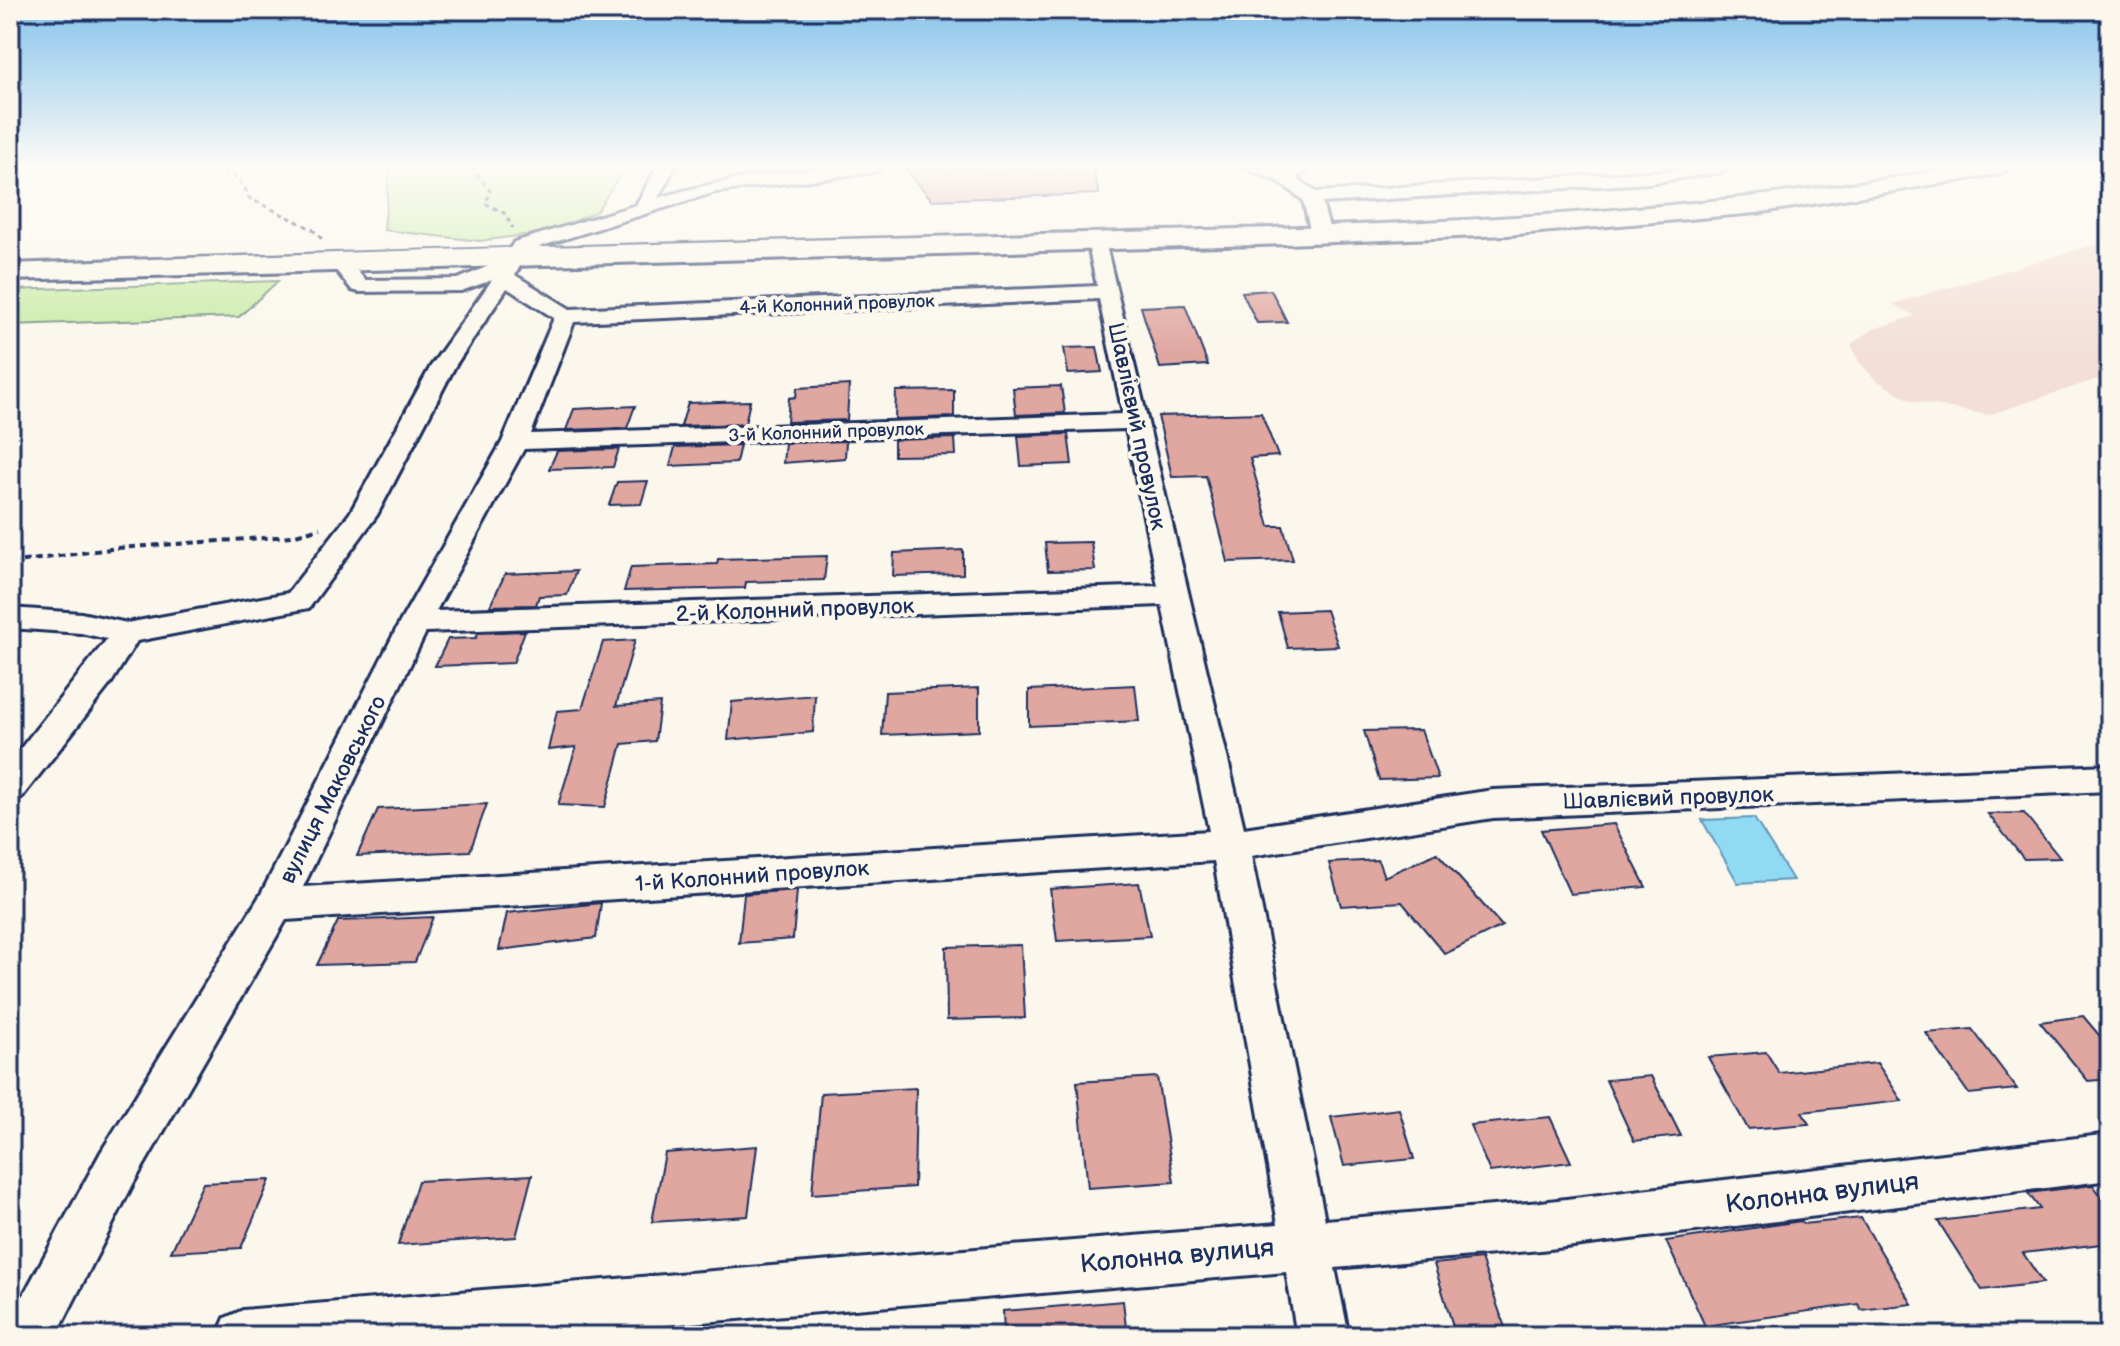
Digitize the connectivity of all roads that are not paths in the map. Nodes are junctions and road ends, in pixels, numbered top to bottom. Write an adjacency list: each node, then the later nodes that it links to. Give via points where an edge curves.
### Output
1 (593, 230): 6 (street)
2 (1320, 230): 4 (street)
3 (1394, 230): 4 (highway)
4 (1321, 234): 5 (highway)
5 (1097, 241): 6 (highway); 8 (street, Шавлієвий провулок)
6 (512, 261): 7 (highway, via 334,251); 9 (street); 15 (street, via 443,366 363,515 298,601)
7 (10, 272)
8 (1109, 292): 9 (street, 4-й Колонний провулок); 10 (street, Шавлієвий провулок)
9 (566, 316): 11 (street, вулиця Маковського)
10 (1137, 421): 11 (street, 3-й Колонний провулок); 12 (street, Шавлієвий провулок)
11 (515, 442): 14 (street, вулиця Маковського)
12 (1175, 595): 14 (street, 2-й Колонний провулок); 18 (street, Шавлієвий провулок)
13 (10, 618): 15 (street, via 81,623)
14 (415, 622): 19 (street, вулиця Маковського)
15 (127, 633): 17 (street)
16 (2110, 778): 18 (street, Шавлієвий провулок, via 1493,804)
17 (10, 787)
18 (1230, 845): 19 (street, 1-й Колонний провулок); 21 (street, Шавлієвий провулок)
19 (275, 905): 22 (street, вулиця Маковського, via 117,1168)
20 (2110, 1157): 21 (street, Колонна вулиця, via 1541,1226)
21 (1306, 1244): 23 (street, Колонна вулиця); 24 (street, Шавлієвий провулок)
22 (29, 1336)
23 (243, 1336)
24 (1323, 1336)

